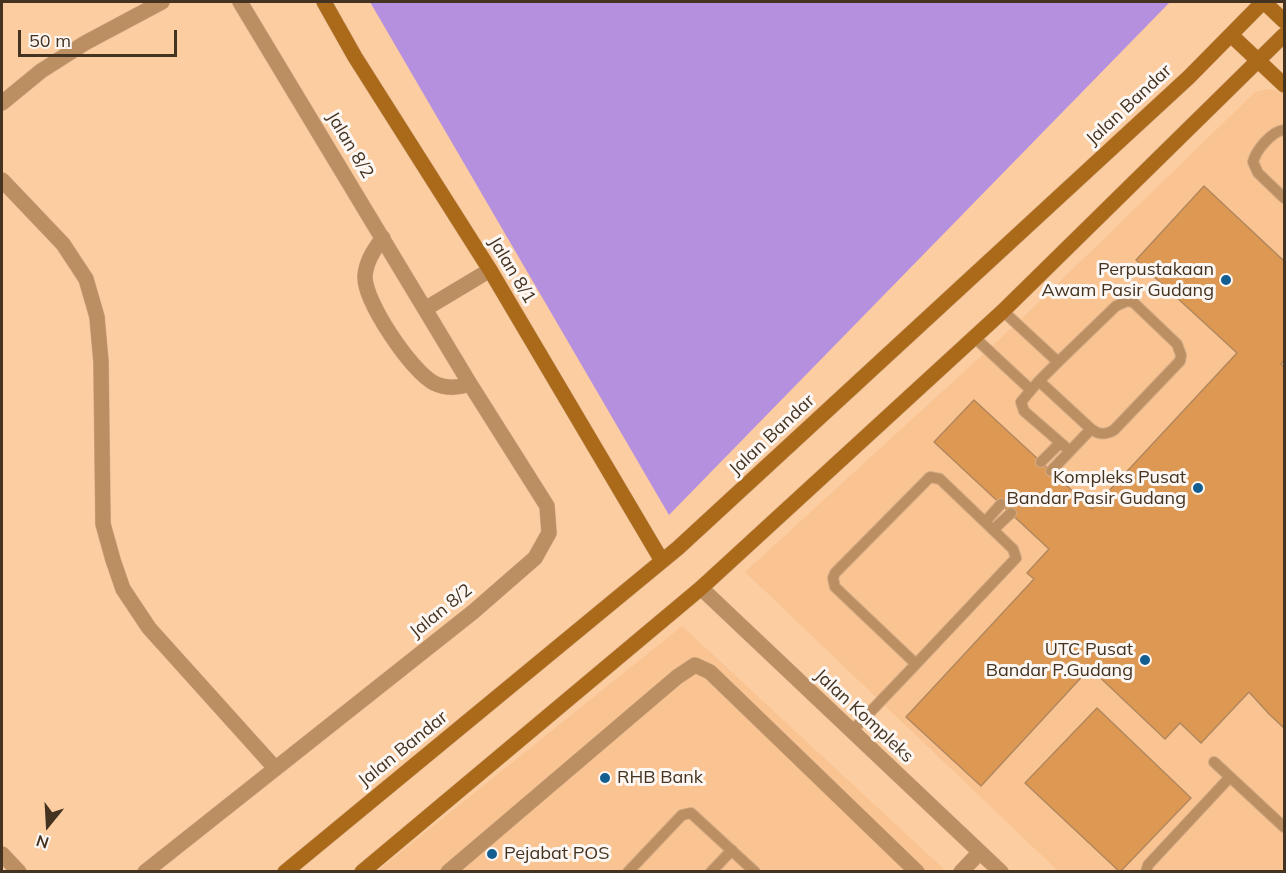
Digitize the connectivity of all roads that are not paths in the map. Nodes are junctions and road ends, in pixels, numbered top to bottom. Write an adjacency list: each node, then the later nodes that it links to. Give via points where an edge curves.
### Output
1 (162, 2): 10 (street, via 85,43 41,71)
2 (240, 2): 14 (street, Jalan 8/2)
3 (324, 2): 15 (main road, Jalan 8/1)
4 (1263, 2): 5 (main road); 6 (main road, Jalan Bandar)
5 (1284, 21)
6 (1230, 35): 8 (main road); 31 (main road, Jalan Bandar)
7 (1284, 35): 8 (main road)
8 (1258, 61): 9 (main road); 17 (main road)
9 (1284, 85)
10 (2, 103)
11 (1284, 130): 13 (lane, via 1275,133 1257,151 1254,162 1258,173)
12 (2, 180): 36 (street, via 63,244 86,279 97,317 101,362 103,524 123,589 149,628)
13 (1284, 198)
14 (383, 238): 16 (street, Jalan 8/2); 20 (street, via 366,269 366,288 373,304 408,360 428,379 450,388)
15 (490, 270): 16 (street); 31 (main road, Jalan 8/1)
16 (425, 309): 20 (street, Jalan 8/2)
17 (1003, 311): 18 (main road); 19 (lane)
18 (974, 337): 21 (lane); 32 (main road)
19 (1059, 362): 21 (lane); 22 (lane, via 1116,306 1127,301 1138,306 1180,348 1177,366 1114,429 1103,434)
20 (470, 384): 36 (street, Jalan 8/2, via 547,506 549,533 535,558 473,612)
21 (1035, 385): 22 (lane); 23 (lane, via 1022,402 1024,411)
22 (1091, 429): 24 (lane)
23 (1060, 443): 24 (lane); 25 (lane)
24 (1070, 451): 26 (lane)
25 (1041, 462)
26 (1051, 471)
27 (1002, 504): 29 (lane)
28 (1011, 513): 30 (lane)
29 (985, 522): 30 (lane); 33 (lane, via 940,479 930,477 833,578 836,587)
30 (993, 530): 33 (lane, via 1013,549 1016,558)
31 (662, 561): 44 (main road, Jalan Bandar)
32 (701, 588): 34 (street, Jalan Kompleks); 45 (main road)
33 (916, 664): 34 (lane)
34 (852, 731): 40 (street, Jalan Kompleks)
35 (1214, 762): 37 (lane)
36 (275, 768): 43 (street, Jalan 8/2)
37 (1230, 777): 38 (lane); 53 (lane, via 1148,865)
38 (1284, 827)
39 (732, 850): 47 (lane, via 695,815 686,813); 48 (lane); 49 (lane)
40 (980, 852): 51 (street); 52 (street, Jalan Kompleks)
41 (2, 854): 42 (street)
42 (19, 872)
43 (145, 872)
44 (285, 872)
45 (362, 872)
46 (448, 872): 50 (street, via 695,665 710,672)
47 (628, 872)
48 (711, 872)
49 (755, 872)
50 (917, 872)
51 (961, 872)
52 (1001, 872)
53 (1146, 872)

